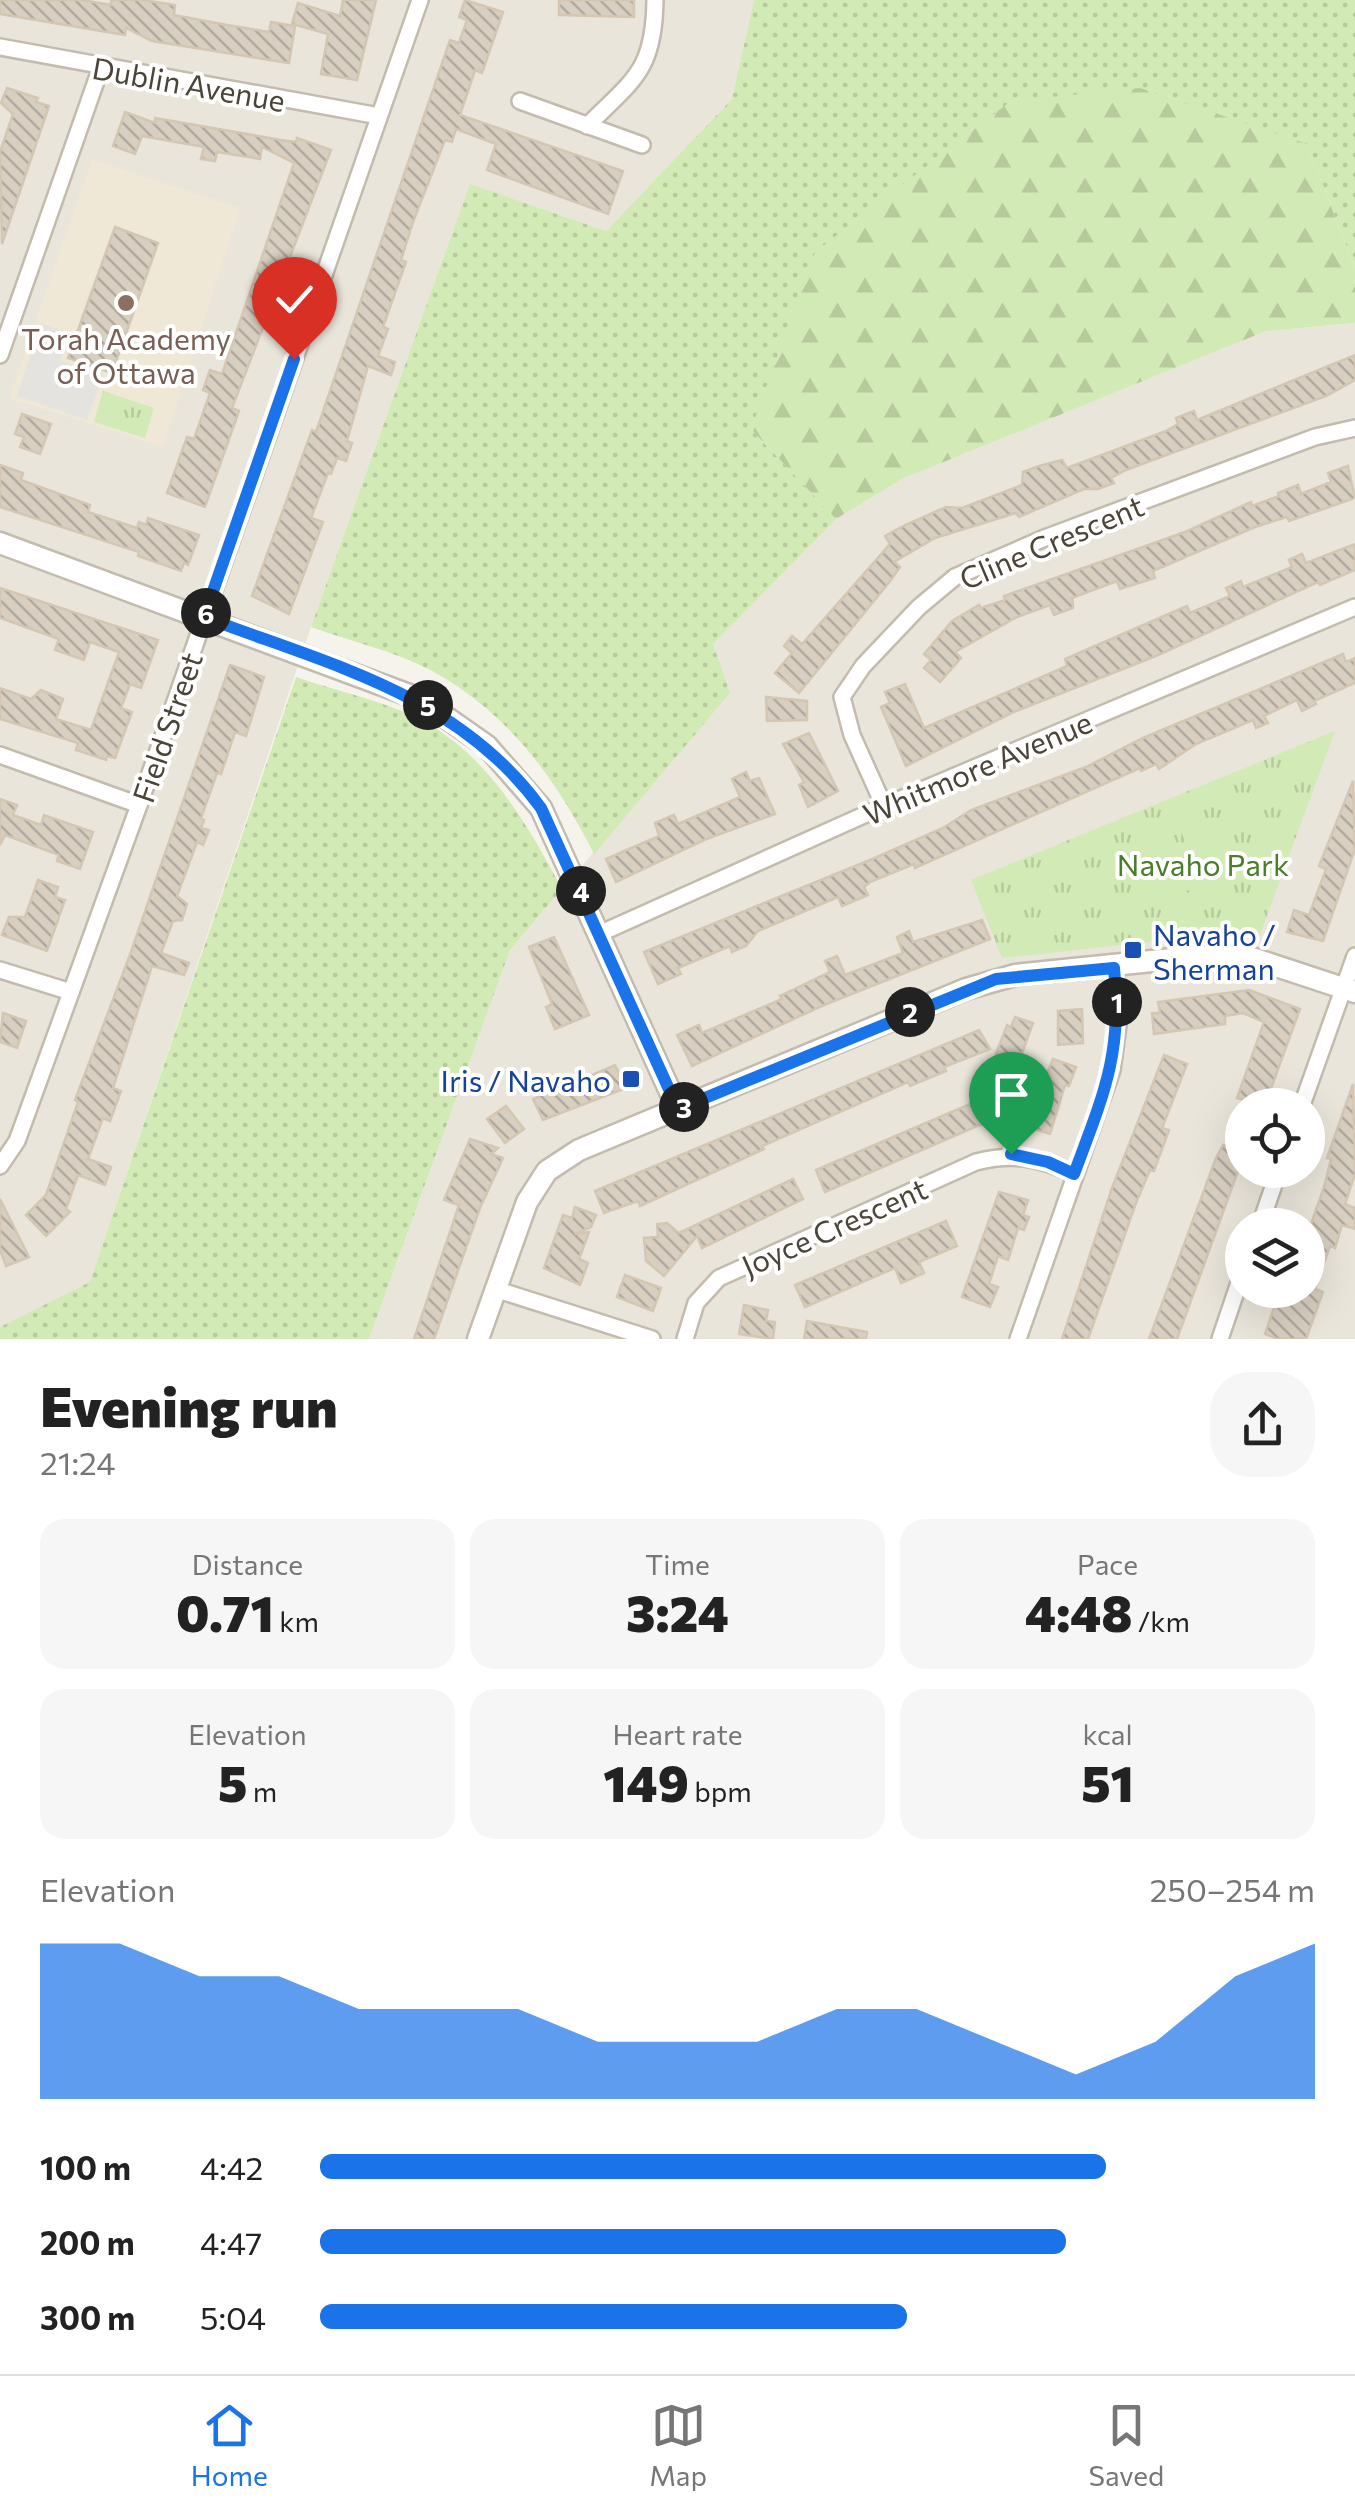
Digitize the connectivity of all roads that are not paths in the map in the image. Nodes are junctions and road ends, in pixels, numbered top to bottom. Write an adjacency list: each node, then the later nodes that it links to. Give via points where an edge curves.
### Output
1 (420, 0): 6 (street, Field Street)
2 (655, 0): 7 (street, via 654,34 641,72)
3 (0, 47): 4 (street, Dublin Avenue)
4 (101, 67): 6 (street, Dublin Avenue); 9 (street)
5 (520, 101): 7 (street)
6 (379, 116): 13 (street, Field Street)
7 (587, 126): 8 (street)
8 (642, 145)
9 (0, 355)
10 (1355, 428): 16 (street, Cline Crescent, via 1046,537 943,587 863,666 842,697)
11 (0, 544): 13 (street)
12 (1355, 607): 16 (street, Whitmore Avenue)
13 (204, 617): 15 (street, Field Street); 17 (street, via 420,700 487,746 541,808)
14 (0, 756): 15 (street)
15 (139, 805): 22 (street, Field Street)
16 (884, 806): 17 (street, Whitmore Avenue)
17 (601, 933): 24 (street)
18 (1355, 956): 21 (street)
19 (1114, 968): 21 (street, via 1249,957); 24 (street, via 996,979); 26 (street, via 1119,1018 1112,1070)
20 (0, 970): 22 (street)
21 (1349, 989): 23 (street)
22 (71, 992): 25 (street, Field Street)
23 (1309, 1088)
24 (678, 1109): 27 (street, via 579,1150 548,1171 527,1202)
25 (0, 1166)
26 (1074, 1174): 31 (street, Joyce Crescent, via 1011,1154 976,1162 719,1278 696,1303); 32 (street)
27 (495, 1289): 29 (street); 30 (street)
28 (1230, 1308): 33 (street)
29 (478, 1339)
30 (652, 1339)
31 (685, 1339)
32 (1018, 1339)
33 (1220, 1339)

